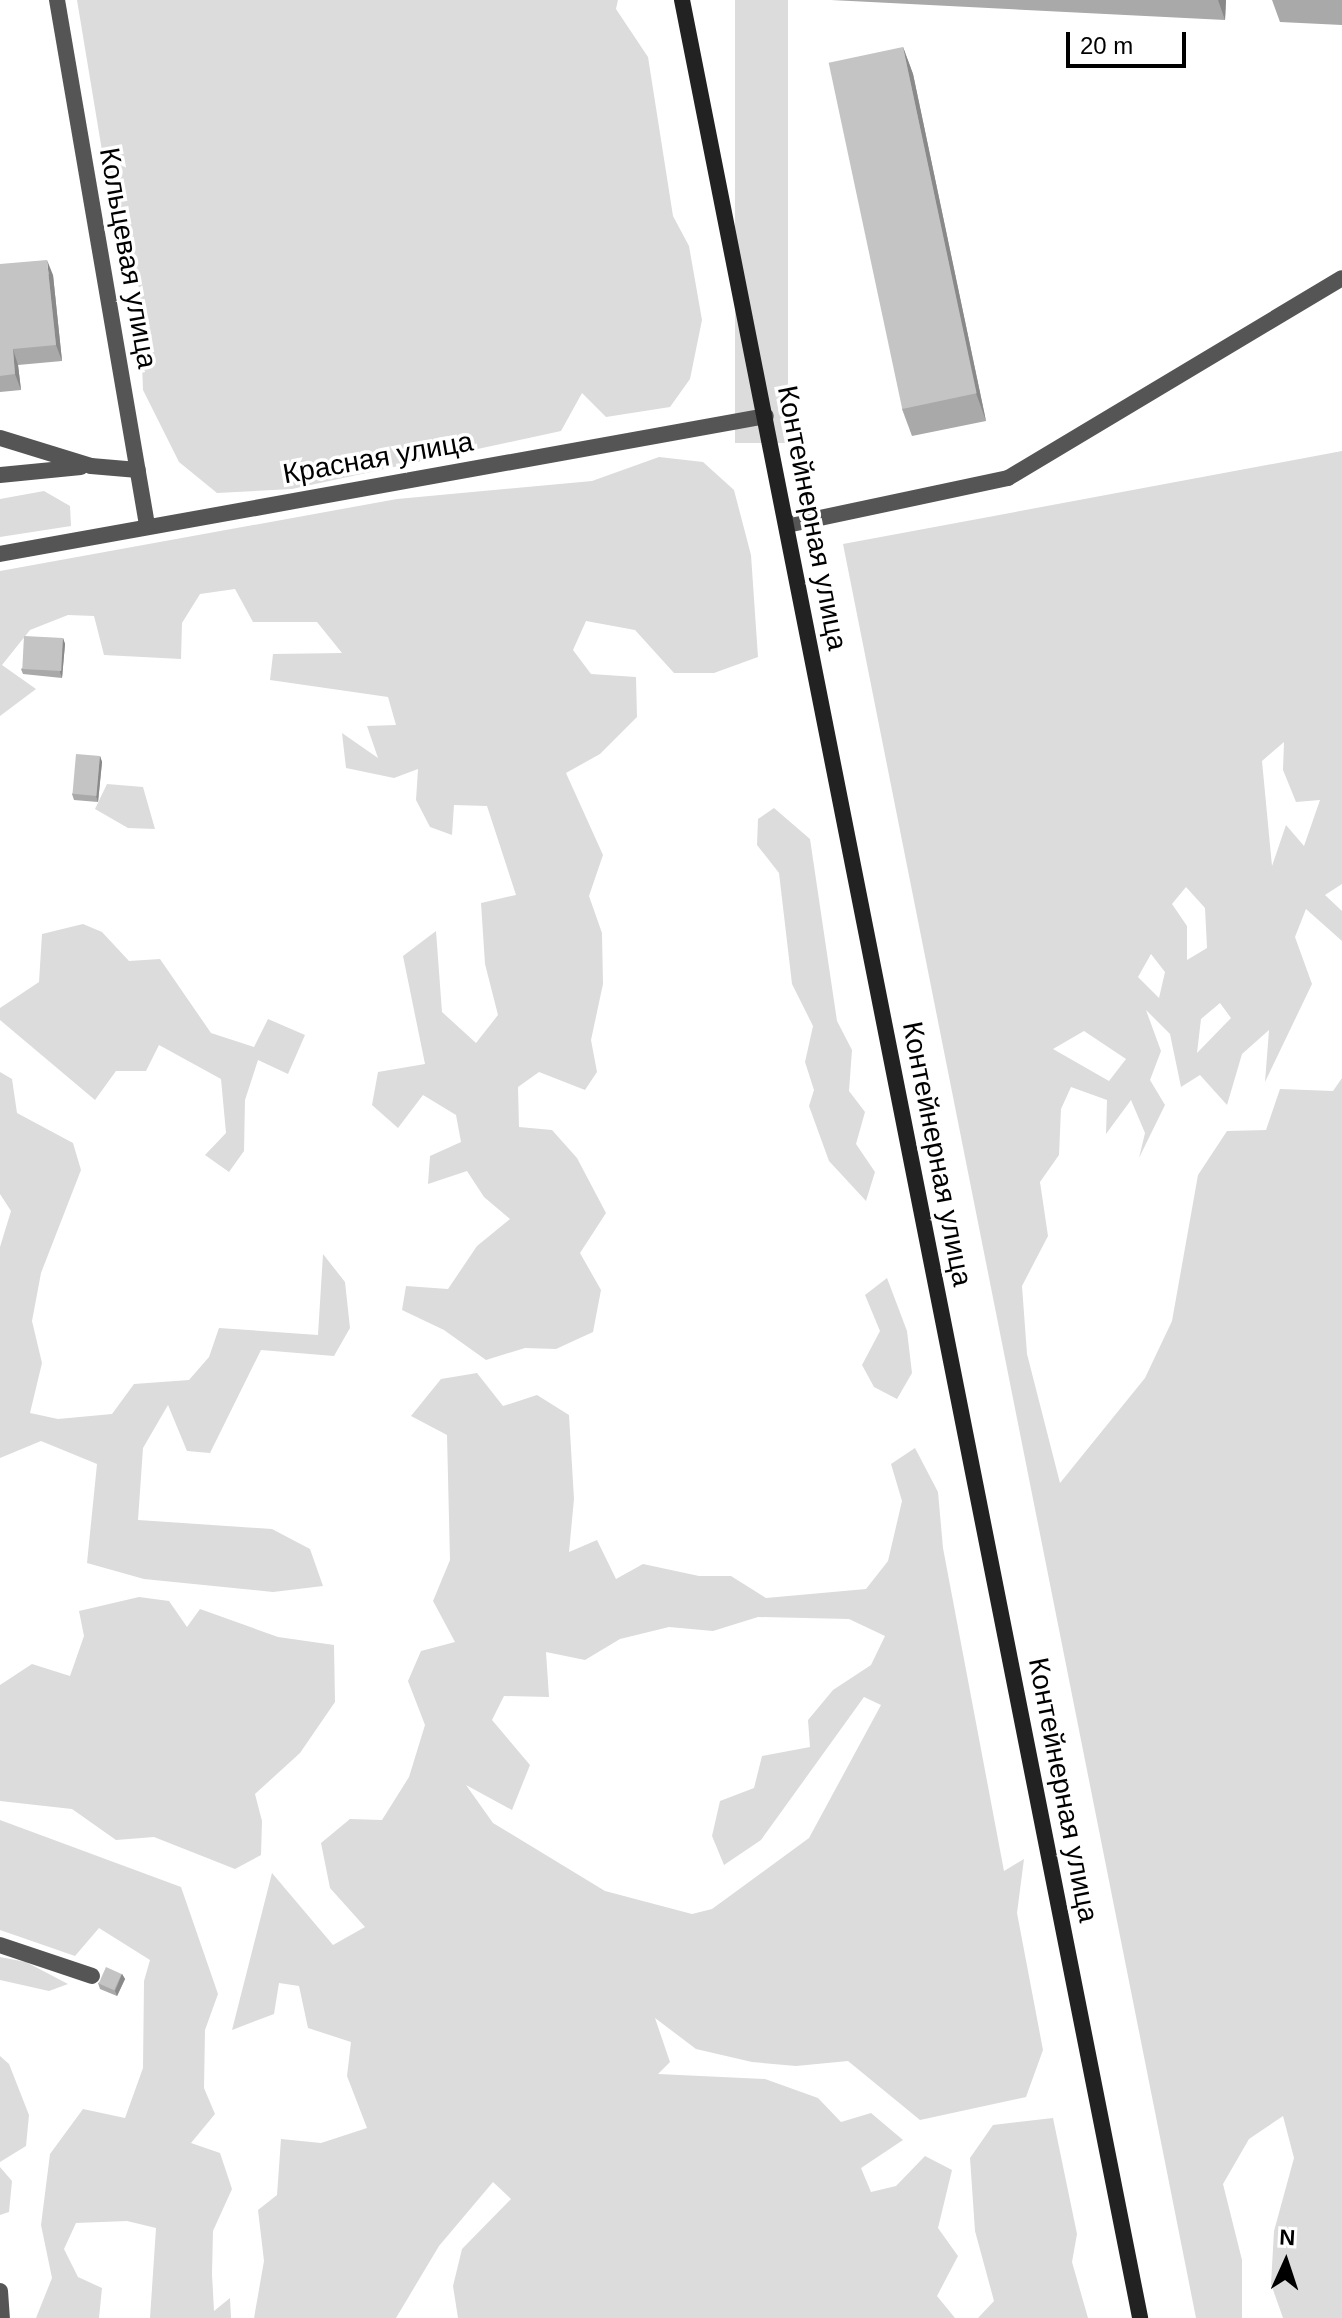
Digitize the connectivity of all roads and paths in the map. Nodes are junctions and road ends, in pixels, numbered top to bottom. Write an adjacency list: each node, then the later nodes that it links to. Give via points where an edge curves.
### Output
1 (57, 0): 7 (street, Кольцевая улица)
2 (682, 0): 4 (street, Контейнерная улица)
3 (1342, 278): 10 (street, via 1008,478)
4 (766, 416): 9 (street, Красная улица); 10 (street, Контейнерная улица)
5 (0, 438): 6 (street)
6 (91, 466): 7 (street); 8 (street)
7 (138, 470): 9 (street, Кольцевая улица)
8 (0, 475)
9 (147, 525): 11 (street, Красная улица)
10 (787, 525): 16 (street, Контейнерная улица)
11 (0, 554)
12 (0, 1945): 13 (street)
13 (92, 1976)
14 (0, 2291): 15 (street)
15 (2, 2318)
16 (1140, 2318)

